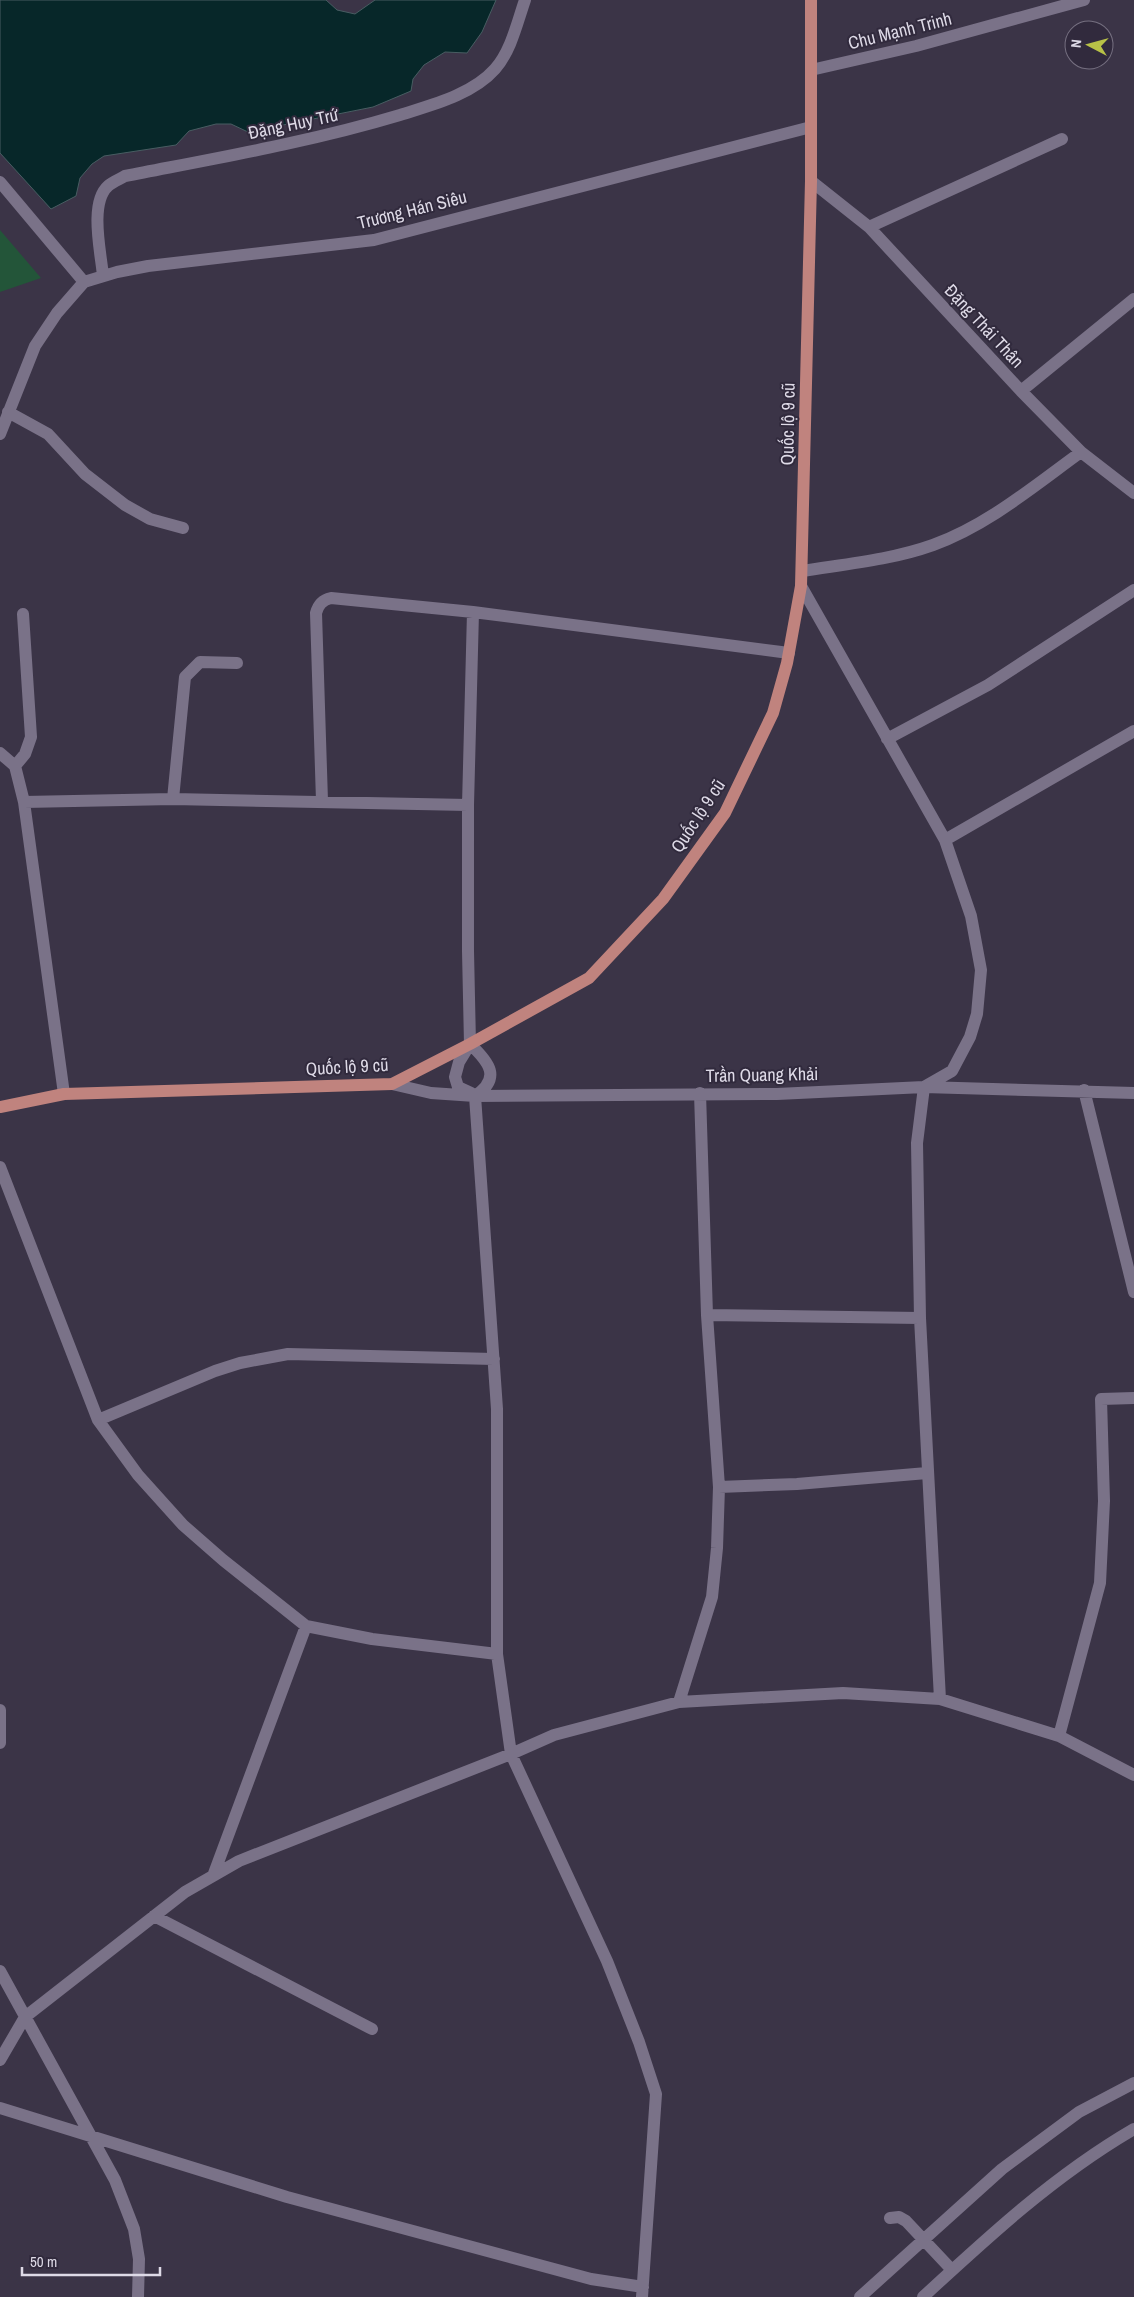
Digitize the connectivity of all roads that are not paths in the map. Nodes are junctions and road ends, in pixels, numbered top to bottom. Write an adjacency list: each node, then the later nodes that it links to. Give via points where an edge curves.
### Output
1 (525, 0): 10 (street, Đặng Huy Trứ, via 513,38 500,62 485,78 462,92 347,131 125,176 108,186 101,194 97,208)
2 (811, 0): 4 (main road, Quốc lộ 9 cũ)
3 (1084, 0): 4 (street, Chu Mạnh Trinh, via 916,46)
4 (811, 70): 5 (main road, Quốc lộ 9 cũ)
5 (811, 127): 7 (main road, Quốc lộ 9 cũ); 10 (street, Trương Hán Siêu, via 374,240 148,266)
6 (1062, 139): 9 (street)
7 (810, 181): 9 (street, Đặng Thái Thân); 19 (main road, Quốc lộ 9 cũ)
8 (0, 182): 11 (street)
9 (869, 227): 13 (street, Đặng Thái Thân)
10 (103, 276): 11 (street, Trương Hán Siêu)
11 (84, 282): 14 (street, via 57,313 35,346)
12 (1134, 299): 13 (street)
13 (1020, 391): 16 (street, Đặng Thái Thân)
14 (8, 412): 15 (street); 18 (street, via 48,434 85,474 125,505 150,519)
15 (0, 434)
16 (1081, 452): 17 (street, Đặng Thái Thân); 19 (street, via 999,512 956,536 902,554)
17 (1134, 493)
18 (183, 528)
19 (802, 572): 20 (main road, Quốc lộ 9 cũ)
20 (801, 586): 24 (main road, Quốc lộ 9 cũ); 27 (street)
21 (1134, 590): 27 (street, via 988,685)
22 (473, 612): 24 (street); 31 (street, via 331,598 320,603 316,613); 33 (street)
23 (23, 614): 29 (street, via 31,737 26,754)
24 (789, 653): 35 (main road, Quốc lộ 9 cũ, via 774,713 725,813 663,899 589,978)
25 (237, 663): 30 (street, via 200,662 186,677)
26 (1134, 731): 34 (street)
27 (887, 739): 34 (street)
28 (0, 753): 29 (street)
29 (15, 766): 32 (street)
30 (173, 799): 31 (street); 32 (street)
31 (322, 801): 33 (street)
32 (24, 802): 41 (street)
33 (468, 805): 35 (street)
34 (945, 840): 37 (street, via 971,916 981,970 979,996 970,1038 960,1059 952,1071)
35 (470, 1044): 36 (main road, Quốc lộ 9 cũ); 42 (street, via 459,1062 456,1077 458,1087); 42 (street, via 486,1059 492,1077 487,1088)
36 (392, 1084): 41 (main road, Quốc lộ 9 cũ); 42 (street, Trần Quang Khải, via 431,1093)
37 (924, 1087): 38 (street, Trần Quang Khải); 39 (street, Trần Quang Khải, via 776,1094); 48 (street, via 918,1143)
38 (1084, 1090): 40 (street, Trần Quang Khải); 45 (street)
39 (700, 1093): 42 (street, Trần Quang Khải); 47 (street)
40 (1134, 1093)
41 (64, 1094): 43 (main road, Quốc lộ 9 cũ)
42 (475, 1096): 49 (street)
43 (0, 1107)
44 (0, 1167): 51 (street)
45 (1131, 1263): 46 (street)
46 (1134, 1292)
47 (707, 1315): 48 (street); 53 (street)
48 (920, 1318): 52 (street)
49 (494, 1359): 51 (street, via 288,1354 215,1371); 55 (street)
50 (1134, 1398): 59 (street, via 1101,1398 1104,1501 1100,1583)
51 (98, 1420): 54 (street, via 138,1475 183,1525)
52 (927, 1473): 53 (street); 56 (street)
53 (719, 1487): 57 (street, via 712,1597)
54 (306, 1626): 55 (street, via 372,1639); 63 (street)
55 (497, 1654): 61 (street)
56 (940, 1699): 57 (street, via 843,1693); 59 (street)
57 (679, 1702): 61 (street, via 554,1735)
58 (0, 1710): 60 (street)
59 (1059, 1736): 62 (street)
60 (0, 1743)
61 (511, 1754): 63 (street, via 239,1861); 76 (street, via 607,1961 656,2094)
62 (1134, 1775)
63 (213, 1876): 64 (street)
64 (154, 1916): 66 (street); 67 (street)
65 (0, 1971): 66 (street)
66 (25, 2017): 68 (street); 72 (street)
67 (372, 2029)
68 (0, 2060)
69 (1134, 2083): 74 (street, via 1080,2112 1002,2169)
70 (0, 2108): 72 (street)
71 (1134, 2129): 75 (street, via 1031,2199)
72 (90, 2136): 76 (street, via 286,2197); 77 (street, via 115,2180 134,2229)
73 (890, 2218): 74 (street, via 906,2220)
74 (923, 2239): 75 (street); 78 (street)
75 (952, 2270): 79 (street)
76 (642, 2292)
77 (138, 2297)
78 (860, 2297)
79 (923, 2297)

